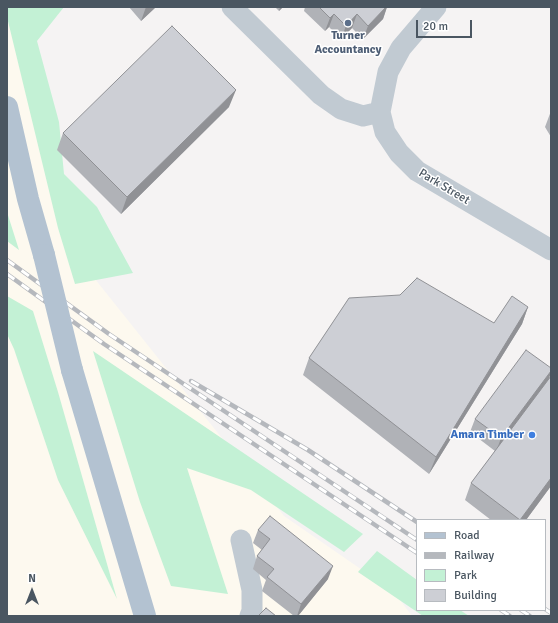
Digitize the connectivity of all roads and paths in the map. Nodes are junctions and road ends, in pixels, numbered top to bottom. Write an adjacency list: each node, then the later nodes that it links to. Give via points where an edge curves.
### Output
1 (232, 7): 4 (street, via 321,96 341,109 363,116)
2 (436, 7): 4 (street, via 402,48 388,72)
3 (7, 107): 8 (main road, bridge, via 72,370)
4 (380, 112): 5 (street, Park Street, via 385,132 399,153 417,170)
5 (551, 250)
6 (241, 540): 7 (street)
7 (257, 610)
8 (145, 616)

